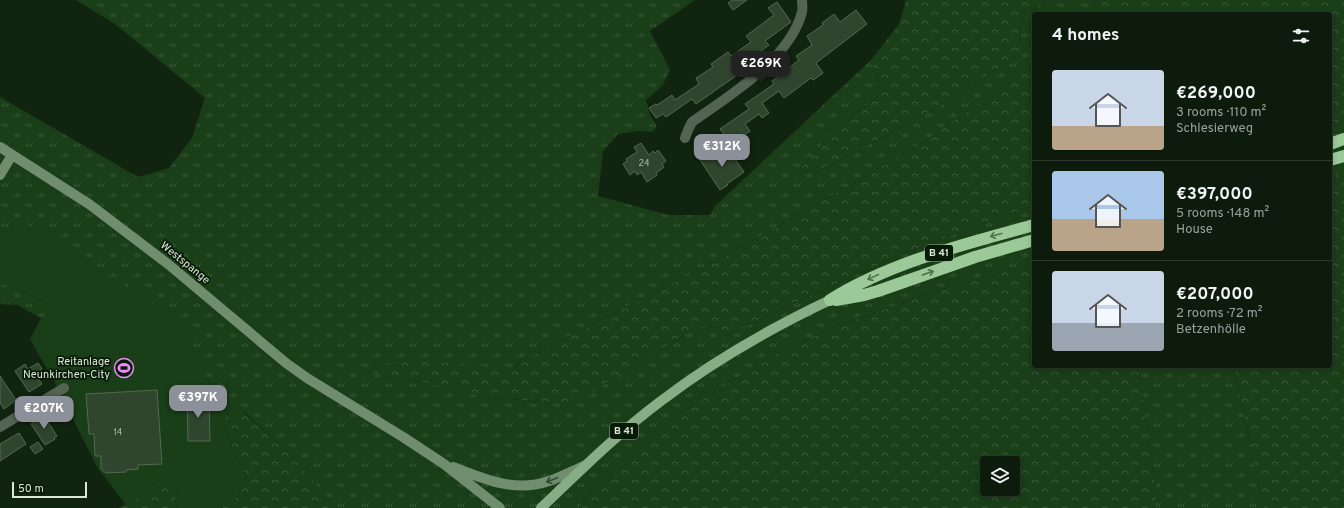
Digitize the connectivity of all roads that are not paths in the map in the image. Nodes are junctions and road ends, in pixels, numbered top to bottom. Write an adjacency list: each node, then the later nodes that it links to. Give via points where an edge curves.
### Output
1 (802, 0): 2 (street, via 802,12 782,49 765,68 692,122)
2 (685, 138)
3 (1344, 139): 4 (highway)
4 (1332, 143)
5 (0, 147): 6 (main road, Westspange)
6 (12, 155): 9 (main road); 15 (main road, Westspange, via 89,204 168,264 286,363)
7 (1344, 156): 8 (highway)
8 (1332, 159)
9 (0, 175)
10 (1032, 226): 12 (highway, B 41, one-way to 12, via 970,242 885,271)
11 (1032, 241): 12 (highway, B 41, one-way to 11, via 878,291 974,257)
12 (830, 300): 16 (main road, B 41, via 760,335 697,375 649,410)
13 (64, 388): 14 (street)
14 (0, 427)
15 (444, 464): 16 (main road, one-way to 15, via 549,481 527,486 492,482); 17 (main road)
16 (588, 464): 20 (main road, B 41)
17 (466, 482): 18 (main road); 19 (main road)
18 (492, 508)
19 (500, 508)
20 (541, 508)

